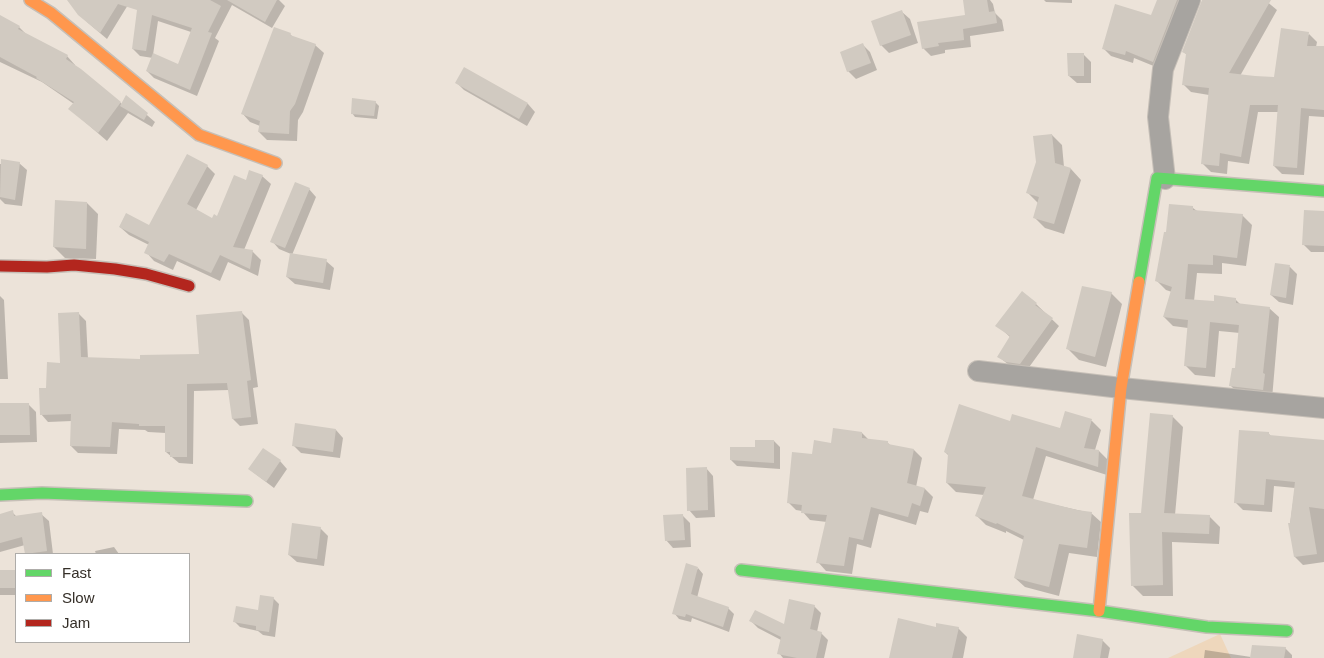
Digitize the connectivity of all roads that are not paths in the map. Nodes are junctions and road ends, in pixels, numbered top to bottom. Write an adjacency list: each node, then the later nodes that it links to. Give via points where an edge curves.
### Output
1 (1190, 0): 4 (street, via 1163,69 1158,116)
2 (38, 2): 3 (street, via 199,135)
3 (276, 163)
4 (1165, 179): 5 (street); 9 (street, via 1157,178)
5 (1324, 191)
6 (0, 266): 7 (street, via 74,265 115,269)
7 (189, 286)
8 (978, 370): 9 (street)
9 (1121, 388): 10 (street); 14 (street)
10 (1324, 408)
11 (0, 495): 12 (street, via 42,493)
12 (247, 501)
13 (741, 570): 14 (street)
14 (1099, 611): 15 (street, via 1207,627)
15 (1287, 631)

